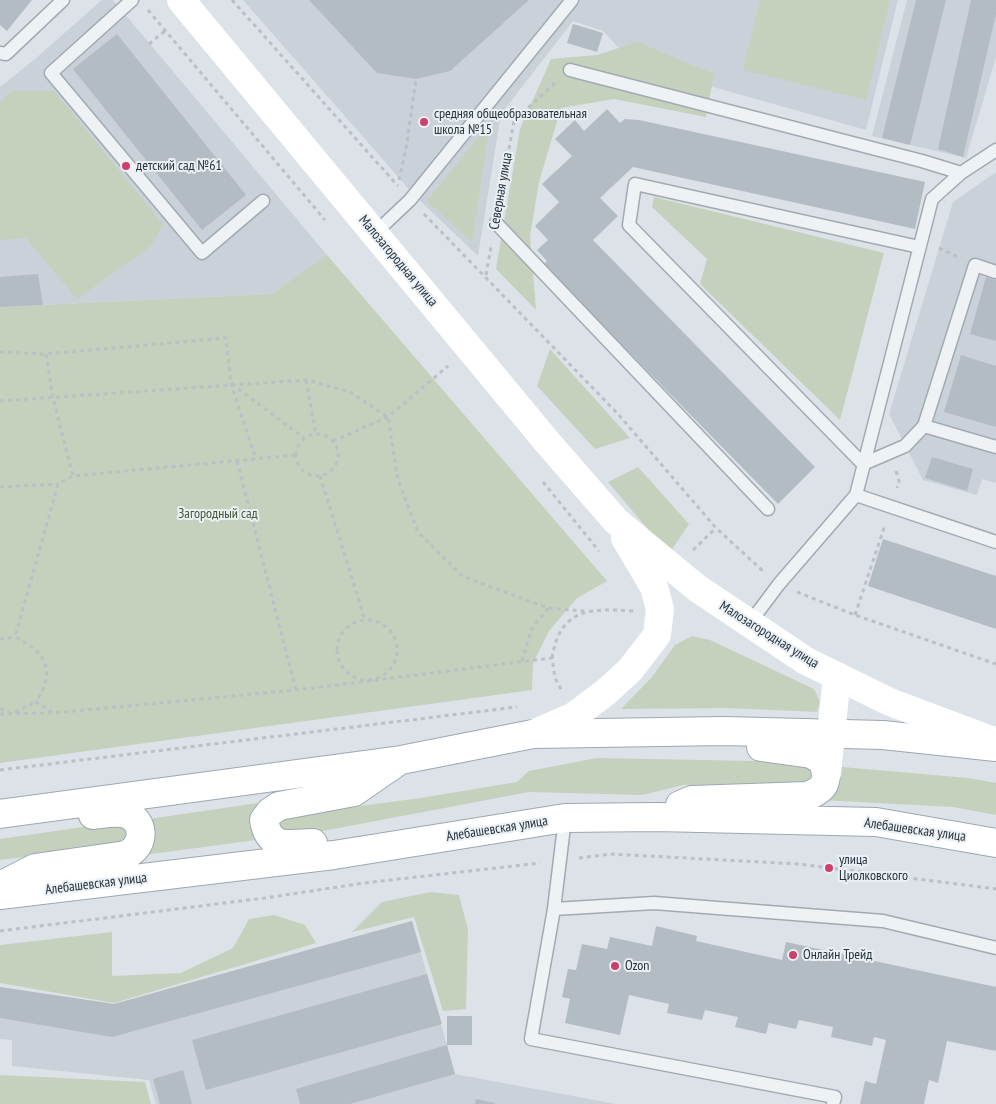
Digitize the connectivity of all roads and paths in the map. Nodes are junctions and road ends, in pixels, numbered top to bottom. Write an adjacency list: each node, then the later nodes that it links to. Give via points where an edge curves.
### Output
1 (63, 0): 8 (lane, via 6,54)
2 (132, 0): 15 (lane, via 51,73 202,253)
3 (181, 0): 17 (main road, Малозагородная улица)
4 (232, 0): 13 (path)
5 (572, 0): 14 (lane)
6 (165, 30): 7 (path)
7 (149, 44)
8 (0, 53)
9 (570, 70): 12 (lane, via 922,161); 16 (path, Северная улица, via 514,122)
10 (416, 79): 13 (path, via 406,149)
11 (996, 150): 12 (lane)
12 (961, 174): 18 (lane, via 932,199)
13 (396, 185): 14 (path)
14 (410, 200): 17 (lane); 21 (path)
15 (263, 201)
16 (496, 223): 21 (path, Северная улица); 44 (lane)
17 (375, 233): 45 (main road, Малозагородная улица)
18 (925, 246): 19 (path); 38 (lane); 38 (lane, via 635,184 629,225)
19 (975, 265): 20 (lane); 30 (lane)
20 (996, 272)
21 (486, 276): 46 (path, via 618,414)
22 (0, 352): 23 (path)
23 (46, 354): 26 (path, via 226,338); 27 (path)
24 (448, 366): 29 (path)
25 (306, 380): 26 (path); 29 (path, via 350,392); 31 (path)
26 (232, 384): 27 (path); 32 (path); 36 (path)
27 (53, 398): 28 (path); 39 (path)
28 (0, 401)
29 (388, 417): 33 (path); 50 (path, via 398,480 418,532 462,576)
30 (924, 426): 34 (lane); 38 (lane, via 905,446)
31 (316, 434): 32 (path); 33 (path)
32 (304, 438): 35 (path)
33 (333, 441): 40 (path, via 338,459 331,471)
34 (996, 447)
35 (296, 455): 36 (path); 40 (path, via 300,468)
36 (256, 458): 37 (path)
37 (238, 460): 39 (path); 62 (path)
38 (863, 464): 43 (lane)
39 (72, 476): 41 (path)
40 (320, 476): 53 (path)
41 (58, 484): 42 (path); 55 (path)
42 (0, 487)
43 (856, 495): 47 (lane); 49 (lane)
44 (768, 509)
45 (616, 521): 48 (main road, Малозагородная улица); 71 (main road, Малозагородная улица, via 654,587 660,609 658,635 630,670 606,692 574,716)
46 (716, 528): 48 (path); 49 (path)
47 (996, 542)
48 (674, 570): 54 (main road, Малозагородная улица)
49 (779, 584): 54 (lane); 59 (path, via 855,615)
50 (548, 608): 51 (path); 58 (path, via 531,630)
51 (584, 611): 52 (path, via 638,611); 57 (path, via 569,620 559,632)
52 (635, 619)
53 (365, 620): 61 (path, via 384,624 391,631 398,649 392,667); 61 (path, via 355,622 340,636 338,656 348,674)
54 (749, 624): 60 (main road, Малозагородная улица, via 806,661)
55 (16, 637): 56 (path); 64 (path, via 34,646 46,663 46,687)
56 (0, 639)
57 (552, 658): 58 (path); 63 (path, via 555,678 565,695)
58 (522, 661): 61 (path)
59 (996, 664)
60 (837, 676): 72 (main road); 73 (main road, Малозагородная улица, via 890,702)
61 (373, 681): 62 (path)
62 (296, 690): 68 (path)
63 (557, 697)
64 (36, 702): 67 (path); 68 (path)
65 (524, 706): 76 (path)
66 (0, 709): 67 (path)
67 (12, 713): 68 (path); 69 (path)
68 (53, 713)
69 (0, 714)
70 (724, 731): 71 (main road); 72 (main road); 77 (main road, via 763,748 811,754 823,761)
71 (533, 734): 75 (main road)
72 (831, 734): 74 (main road, via 883,735); 77 (main road)
73 (996, 742)
74 (996, 747)
75 (402, 760): 78 (main road); 83 (main road, via 354,792 280,806 264,820 266,834 273,841 313,843)
76 (0, 770)
77 (827, 773): 80 (main road, via 826,783 818,792 807,796 692,800)
78 (38, 810): 79 (main road); 85 (main road, via 70,817 122,813 133,818 141,839 136,850 126,855 35,868)
79 (0, 814)
80 (656, 817): 81 (main road, Алебашевская улица); 82 (main road, Алебашевская улица, via 876,822)
81 (565, 818): 83 (main road, Алебашевская улица); 84 (lane)
82 (996, 842)
83 (334, 854): 87 (main road, Алебашевская улица)
84 (562, 860): 86 (path, via 610,854 799,864); 88 (lane); 89 (path, via 374,881)
85 (0, 886)
86 (996, 889)
87 (0, 895)
88 (554, 909): 90 (lane, via 654,903 883,921); 91 (lane, via 531,1039 835,1098)
89 (0, 931)
90 (996, 948)
91 (833, 1104)

